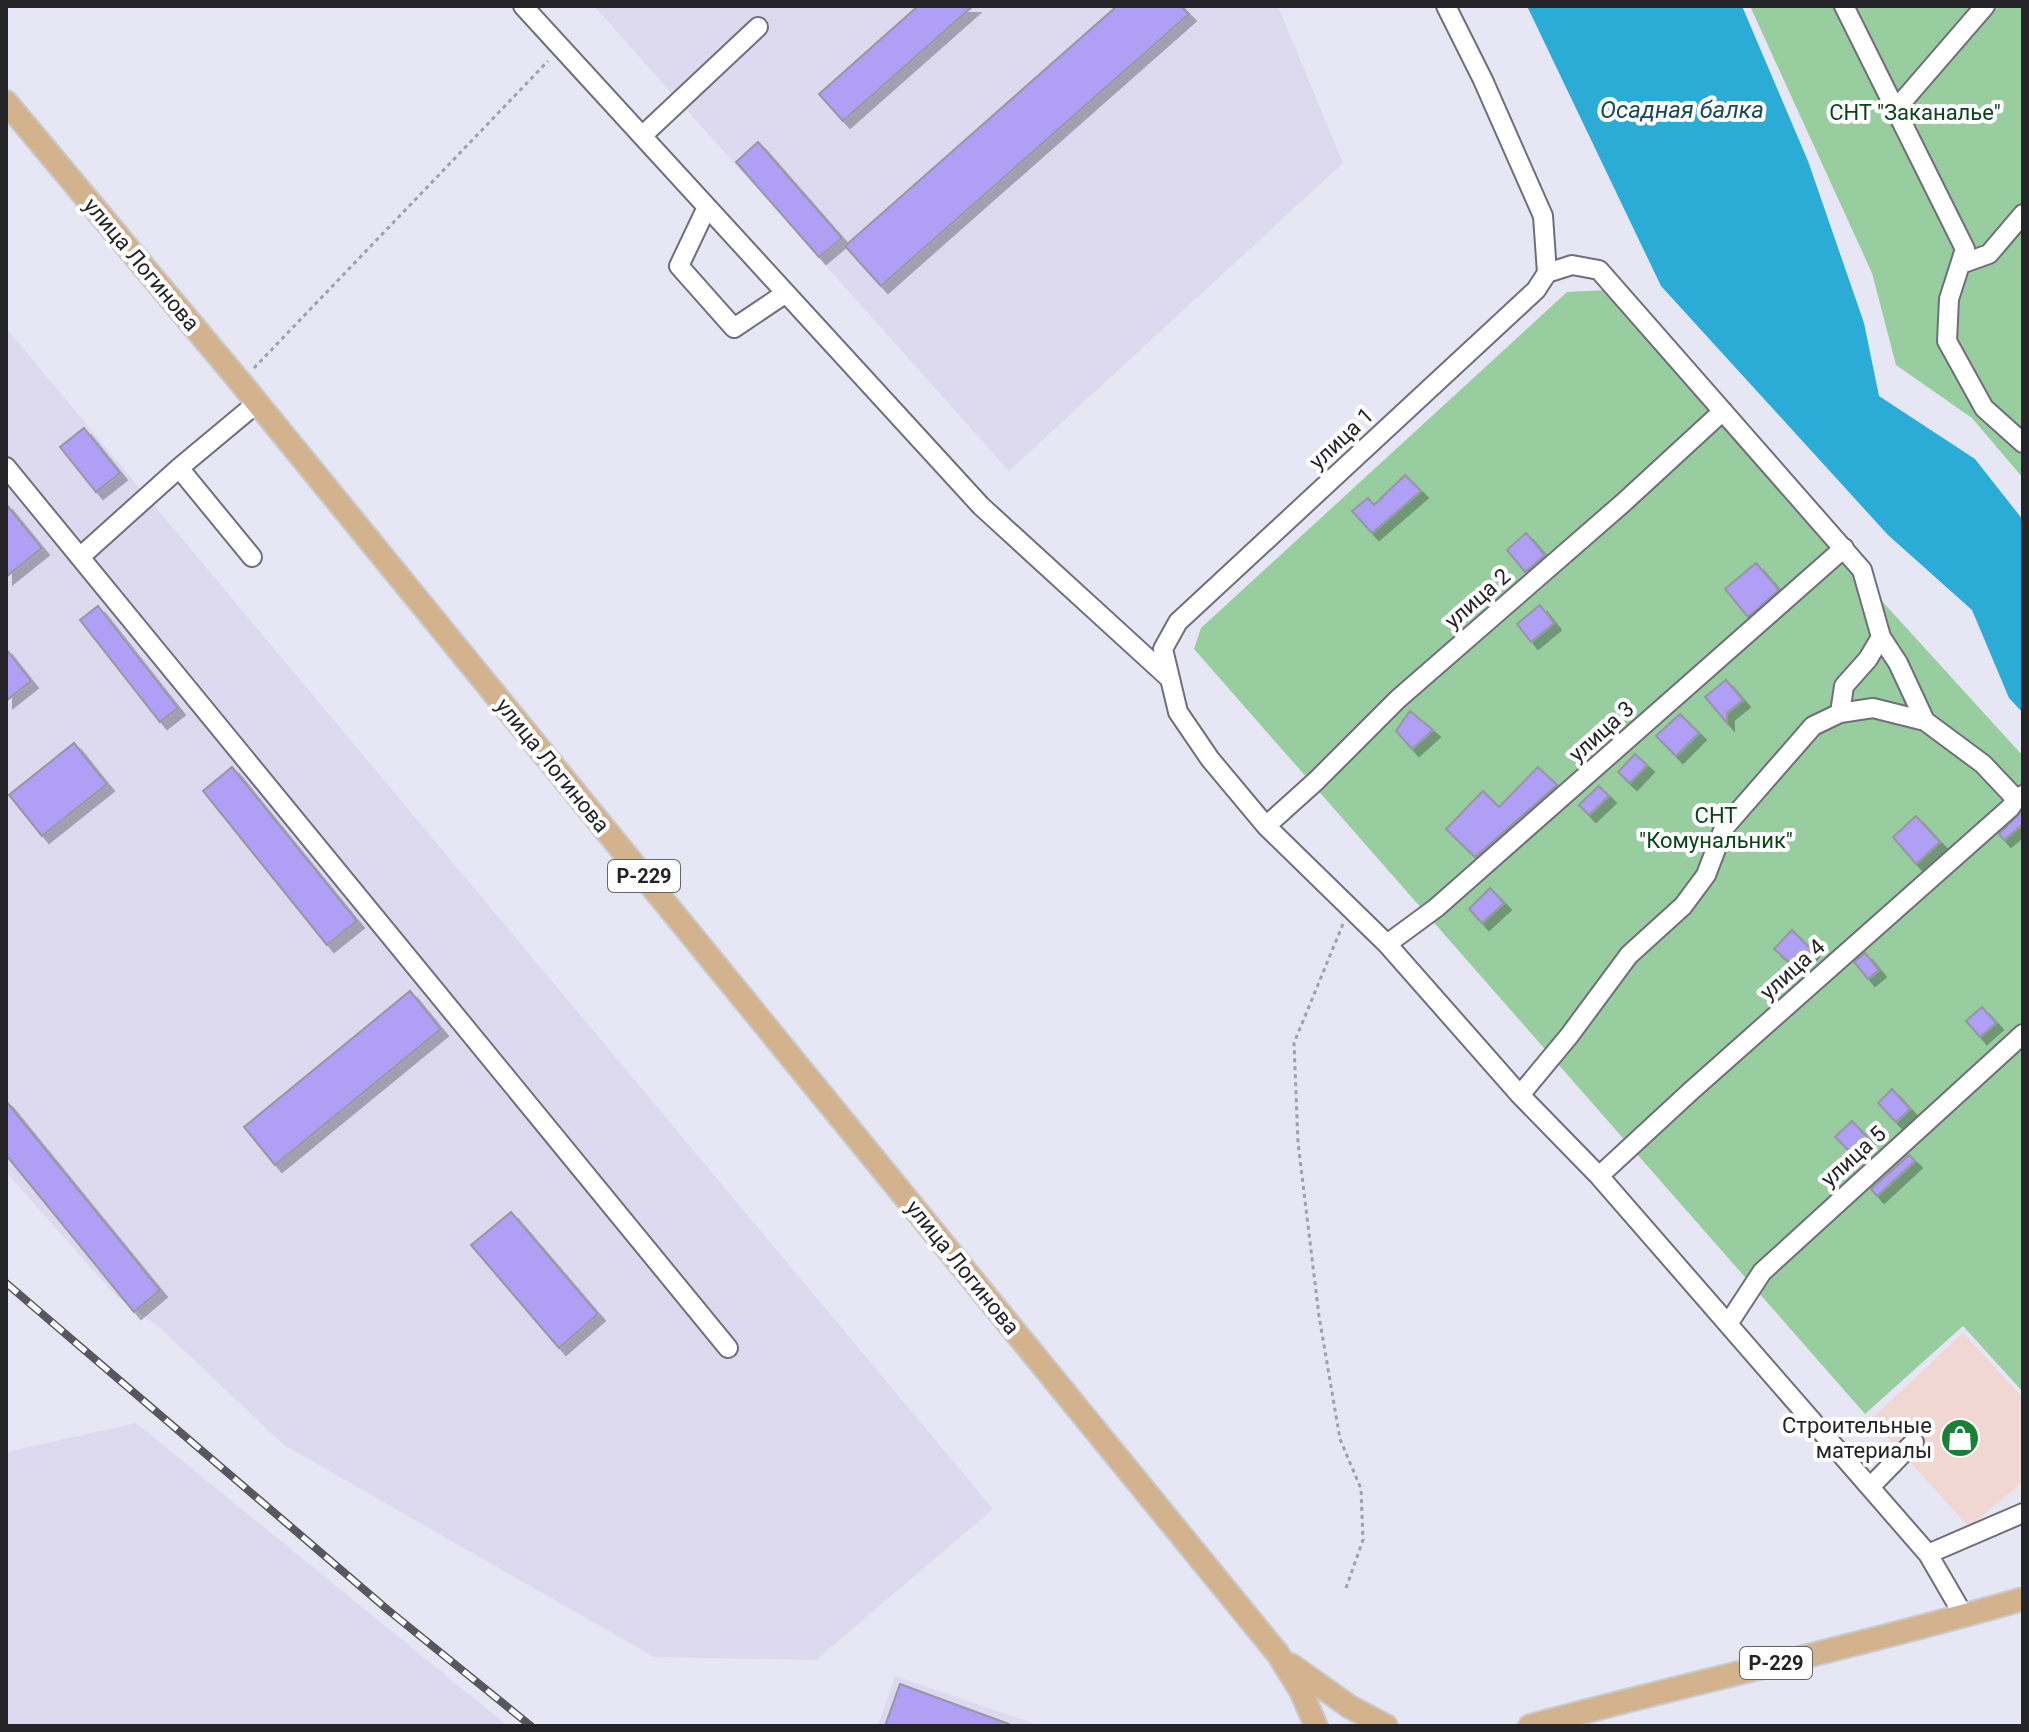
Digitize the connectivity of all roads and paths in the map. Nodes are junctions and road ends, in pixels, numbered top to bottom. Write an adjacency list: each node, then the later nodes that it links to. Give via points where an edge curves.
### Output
1 (523, 6): 6 (street)
2 (1446, 6): 13 (street, via 1543,216)
3 (1844, 6): 8 (street)
4 (1985, 6): 8 (street)
5 (758, 27): 9 (street)
6 (561, 47): 9 (street); 15 (path)
7 (6, 102): 15 (main road, улица Логинова / Р-229)
8 (1896, 109): 12 (street, via 1965,249)
9 (642, 136): 10 (street)
10 (707, 207): 14 (street); 14 (street, via 679,266 734,328)
11 (2023, 214): 12 (street, via 1989,254)
12 (1961, 264): 18 (street, via 1949,299 1947,341 1984,408)
13 (1547, 273): 17 (street, via 1572,265 1599,270); 25 (street, улица 1, via 1536,290 1178,622 1163,649)
14 (786, 293): 25 (street, via 981,506)
15 (241, 383): 16 (main road, улица Логинова / Р-229)
16 (257, 403): 20 (street); 44 (main road, улица Логинова / Р-229)
17 (1723, 411): 21 (street); 29 (street, улица 2, via 1410,688)
18 (2023, 443)
19 (6, 467): 22 (street)
20 (179, 468): 22 (street); 23 (street)
21 (1844, 548): 24 (street, via 1862,570); 31 (street, улица 3, via 1436,908)
22 (80, 557): 36 (street)
23 (252, 557)
24 (1881, 637): 26 (street, via 1844,686); 27 (street)
25 (1168, 677): 29 (street, via 1178,712)
26 (1840, 713): 27 (street, via 1873,708); 33 (street, via 1813,726 1724,828 1706,875 1683,906 1629,955)
27 (1925, 721): 28 (street)
28 (2020, 797): 34 (street, улица 4)
29 (1266, 826): 30 (street)
30 (1349, 908): 31 (street); 41 (path, via 1294,1043 1298,1143 1319,1316 1340,1439 1361,1489 1363,1540)
31 (1387, 944): 33 (street)
32 (2023, 1034): 35 (street, улица 5, via 1762,1272)
33 (1520, 1095): 34 (street)
34 (1599, 1176): 35 (street)
35 (1728, 1324): 38 (street)
36 (728, 1348)
37 (1914, 1442): 38 (street)
38 (1870, 1487): 40 (street)
39 (2023, 1513): 40 (street)
40 (1928, 1554): 43 (street)
41 (1346, 1588)
42 (2023, 1599): 43 (main road, Р-229)
43 (1964, 1616): 48 (main road, Р-229)
44 (1278, 1654): 45 (main road); 47 (main road)
45 (1316, 1726)
46 (1359, 1726): 47 (main road)
47 (1385, 1726)
48 (1530, 1726)

